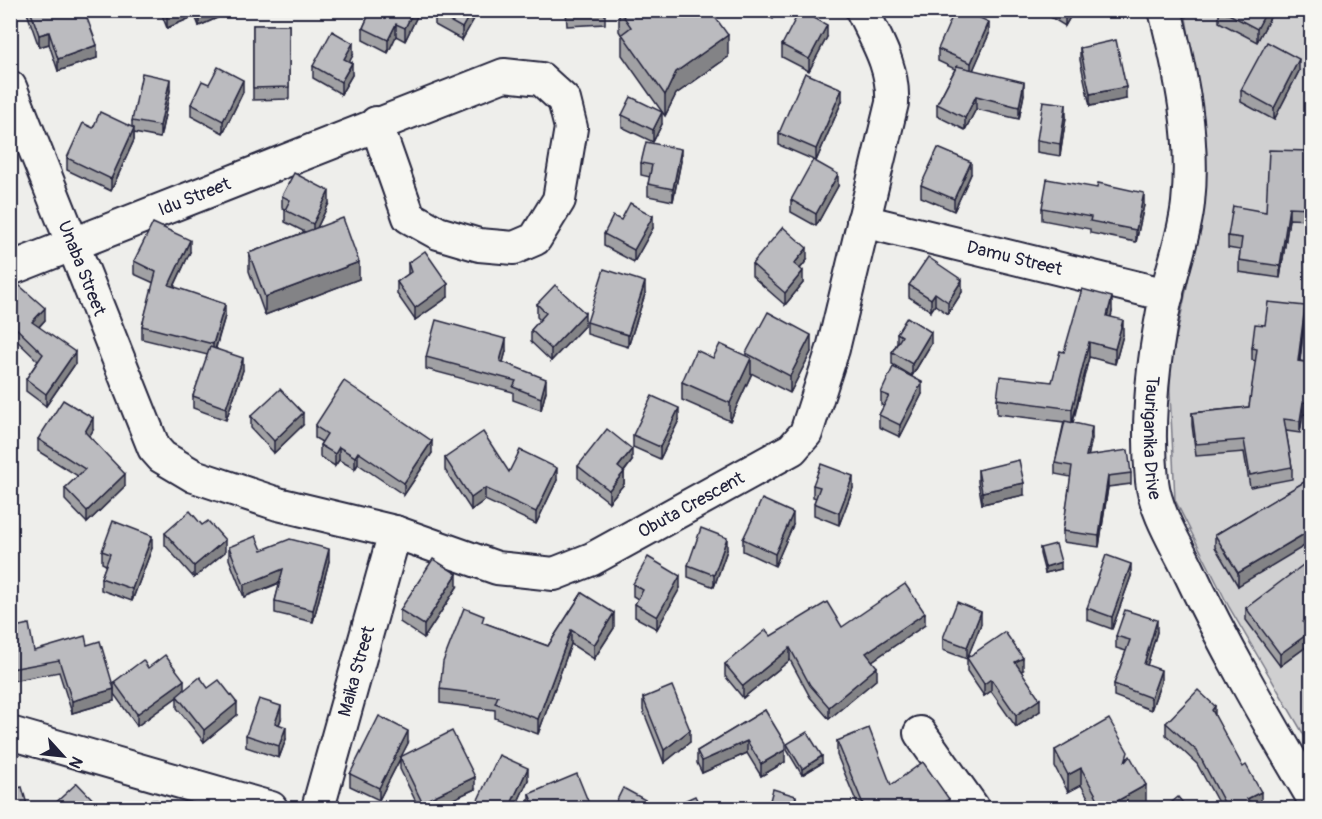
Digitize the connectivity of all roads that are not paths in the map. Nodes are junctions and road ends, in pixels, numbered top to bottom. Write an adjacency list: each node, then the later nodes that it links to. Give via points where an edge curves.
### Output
1 (862, 10): 5 (street, Obuta Crescent, via 886,60 893,85)
2 (1165, 10): 8 (street, Tauriganika Drive, via 1187,119 1188,193)
3 (10, 87): 6 (street, Unaba Street)
4 (376, 123): 4 (street, via 409,217 438,233 479,245 514,248 535,239 559,200 571,128 564,100 542,79 504,75); 6 (street, Idu Street)
5 (863, 222): 8 (street, Damu Street); 10 (street, Obuta Crescent, via 814,413 806,433 792,449 592,559 554,574 497,568)
6 (73, 245): 7 (street, Idu Street); 9 (street, Unaba Street)
7 (10, 269)
8 (1167, 295): 13 (street, Tauriganika Drive, via 1150,430 1152,484 1167,526 1222,642)
9 (154, 448): 10 (street, Obuta Crescent, via 162,457 203,479 278,504)
10 (395, 532): 15 (street, Maika Street)
11 (10, 733): 14 (street)
12 (920, 733): 16 (street)
13 (1311, 796)
14 (271, 808)
15 (318, 808)
16 (973, 808)

